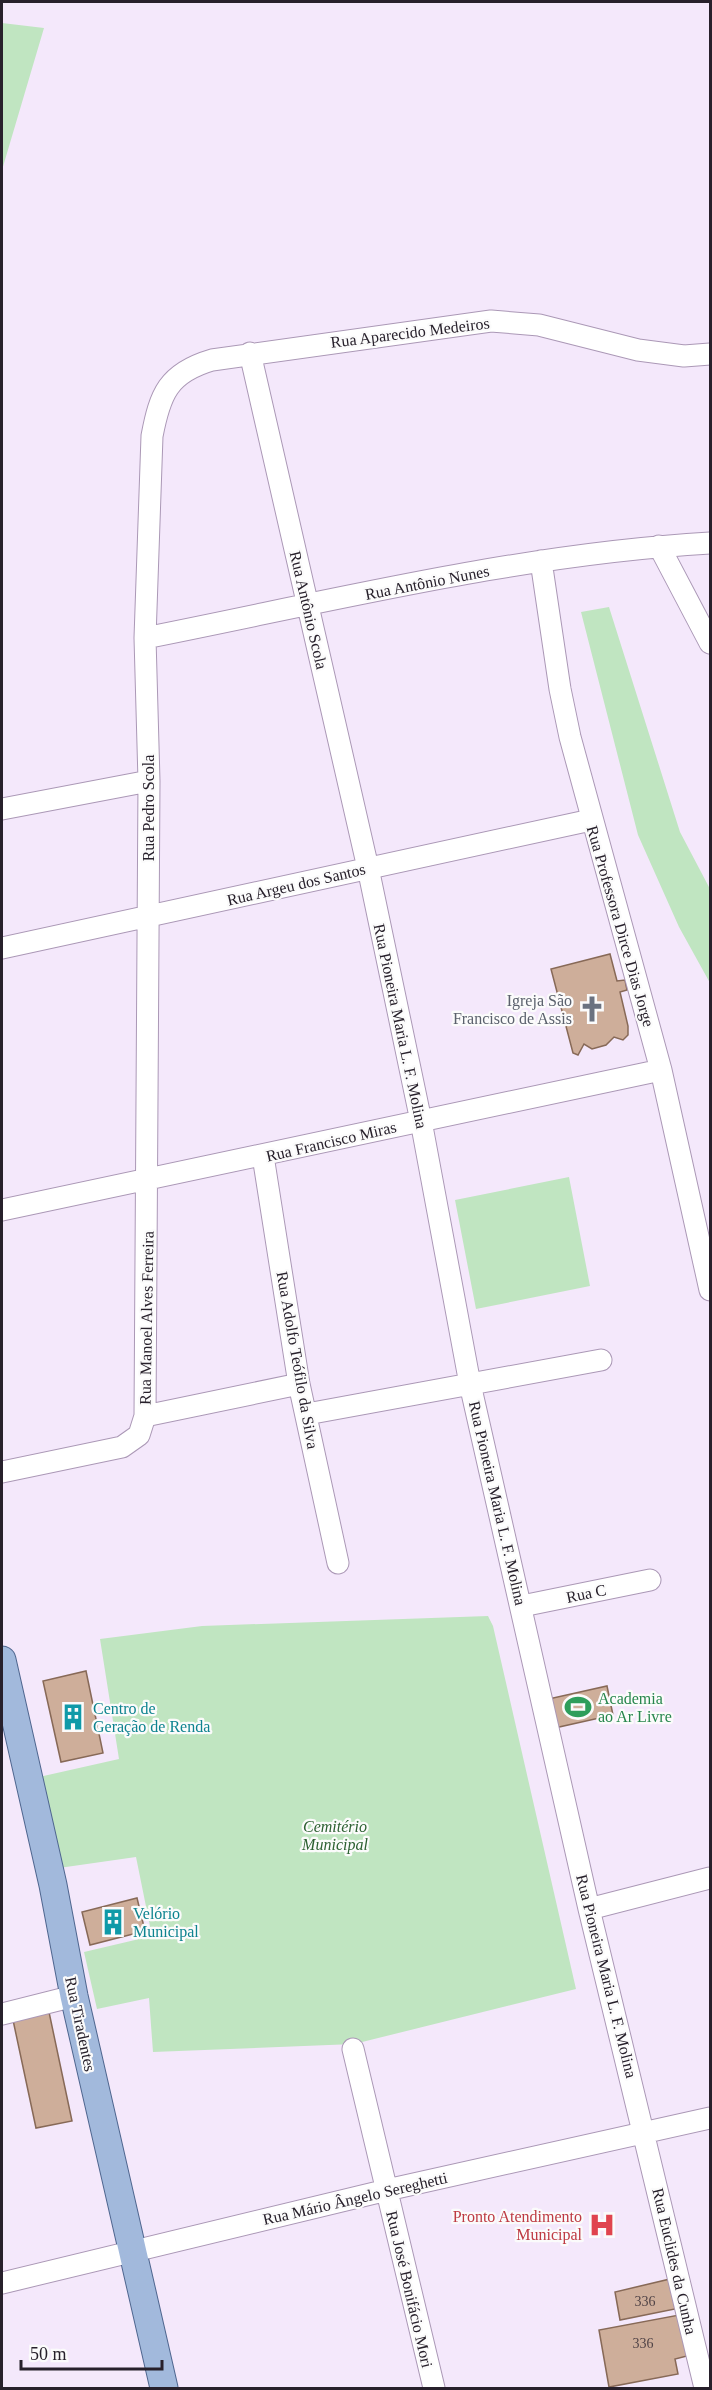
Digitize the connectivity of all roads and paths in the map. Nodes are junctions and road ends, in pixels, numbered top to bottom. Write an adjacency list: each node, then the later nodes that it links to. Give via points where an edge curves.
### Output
1 (250, 353): 2 (street, Rua Aparecido Medeiros, via 514,321 638,350 684,356); 3 (street, Rua Aparecido Medeiros, via 212,360 181,373 167,388); 7 (street, Rua Antônio Scola)
2 (711, 354)
3 (152, 436): 8 (street, Rua Pedro Scola)
4 (711, 543): 5 (street, Rua Antônio Nunes)
5 (659, 546): 6 (street, Rua Antônio Nunes); 9 (street)
6 (541, 561): 7 (street, Rua Antônio Nunes); 12 (street, Rua Professora Dirce Dias Jorge, via 560,689)
7 (308, 606): 8 (street, Rua Antônio Nunes); 13 (street, Rua Antônio Scola)
8 (145, 638): 10 (street, Rua Pedro Scola)
9 (711, 644)
10 (149, 781): 11 (street); 14 (street, Rua Pedro Scola)
11 (2, 809)
12 (591, 820): 13 (street, Rua Argeu dos Santos); 16 (street, Rua Professora Dirce Dias Jorge)
13 (368, 868): 14 (street, Rua Argeu dos Santos); 17 (street, Rua Pioneira Maria L. F. Molina)
14 (149, 917): 15 (street, Rua Argeu dos Santos); 19 (street, Rua Pedro Scola)
15 (2, 948)
16 (661, 1070): 17 (street, Rua Francisco Miras); 21 (street, Rua Professora Dirce Dias Jorge)
17 (421, 1121): 18 (street, Rua Francisco Miras); 24 (street, Rua Pioneira Maria L. F. Molina)
18 (264, 1156): 19 (street, Rua Francisco Miras); 23 (street, Rua Adolfo Teófilo da Silva)
19 (148, 1180): 20 (street, Rua Francisco Miras); 26 (street, Rua Manoel Alves Ferreira)
20 (2, 1210)
21 (711, 1290)
22 (601, 1360): 24 (street)
23 (299, 1384): 25 (street, Rua Adolfo Teófilo da Silva); 26 (street)
24 (470, 1384): 25 (street); 30 (street, Rua Pioneira Maria L. F. Molina)
25 (308, 1414): 28 (street, Rua Adolfo Teófilo da Silva)
26 (145, 1416): 27 (street, Rua Manoel Alves Ferreira, via 139,1435 122,1447)
27 (2, 1472)
28 (338, 1563)
29 (650, 1580): 30 (street, Rua C)
30 (522, 1606): 34 (street, Rua Pioneira Maria L. F. Molina)
31 (2, 1660): 32 (main road, Rua Tiradentes)
32 (10, 1741): 35 (main road, Rua Tiradentes, via 53,1885)
33 (711, 1878): 34 (street)
34 (589, 1909): 39 (street, Rua Pioneira Maria L. F. Molina)
35 (74, 1996): 36 (street); 41 (main road, Rua Tiradentes)
36 (2, 2014)
37 (353, 2049): 40 (street, Rua José Bonifácio Mori)
38 (711, 2118): 39 (street, Rua Mário Ângelo Sereghetti)
39 (645, 2133): 40 (street, Rua Mário Ângelo Sereghetti); 43 (street, Rua Euclides da Cunha)
40 (387, 2190): 41 (street, Rua Mário Ângelo Sereghetti); 45 (street, Rua José Bonifácio Mori)
41 (133, 2250): 42 (street, Rua Mário Ângelo Sereghetti); 44 (main road, Rua Tiradentes)
42 (2, 2283)
43 (704, 2387)
44 (164, 2388)
45 (434, 2388)

